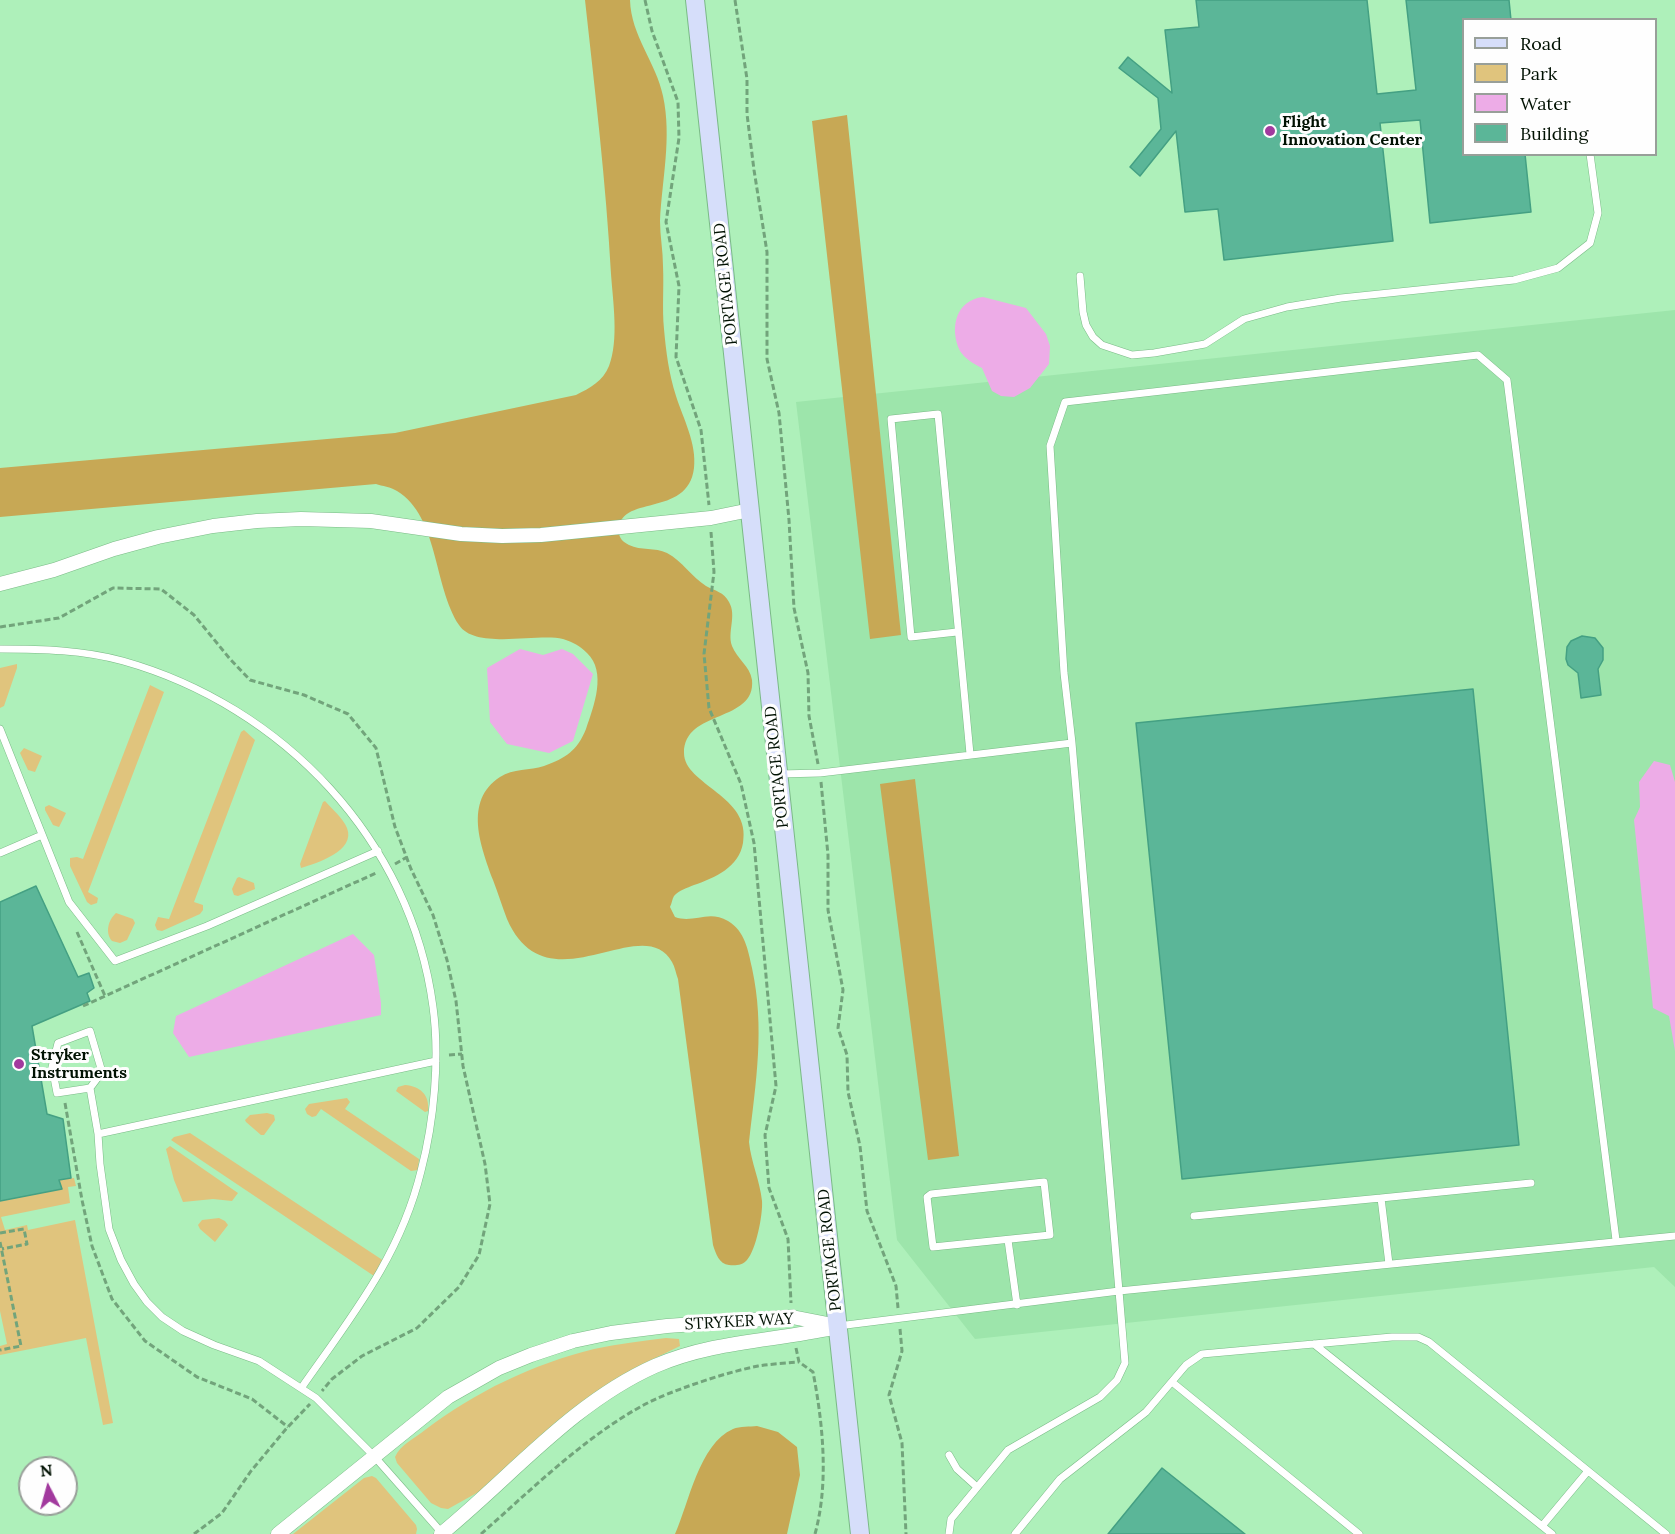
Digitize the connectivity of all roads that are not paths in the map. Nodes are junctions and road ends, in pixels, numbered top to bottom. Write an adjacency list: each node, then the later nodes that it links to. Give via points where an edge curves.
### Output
1 (695, 0): 4 (main road, PORTAGE ROAD)
2 (1590, 156): 3 (lane, via 1598,213 1590,243 1558,268 1514,280 1287,307 1244,319 1205,345 1132,355 1102,345 1093,337 1083,312)
3 (1080, 276)
4 (750, 510): 5 (street, via 711,518 502,536 371,521 257,521 158,537); 11 (main road, PORTAGE ROAD)
5 (0, 585)
6 (957, 632): 6 (lane, via 938,414 891,419 911,637); 10 (lane)
7 (0, 650): 13 (lane, via 43,649 122,661 153,670 216,699 252,719 312,768)
8 (0, 729): 12 (lane)
9 (1072, 743): 10 (lane); 23 (lane, via 1050,446 1065,402 1479,355 1508,380); 25 (lane)
10 (970, 754): 11 (lane, via 820,773)
11 (778, 774): 27 (main road, PORTAGE ROAD)
12 (42, 835): 13 (lane, via 69,902 115,962); 14 (lane)
13 (378, 851): 15 (lane, via 408,912 422,958 433,1007)
14 (0, 853)
15 (436, 1061): 17 (lane); 30 (lane, via 422,1170 391,1255)
16 (90, 1088): 16 (lane, via 102,1072 90,1031 58,1043 52,1067 57,1093); 17 (lane)
17 (98, 1134): 30 (lane, via 109,1229 121,1260 147,1302 183,1331 259,1361)
18 (1532, 1183): 19 (lane)
19 (1381, 1198): 20 (lane); 24 (lane)
20 (1194, 1216)
21 (1675, 1236): 23 (lane)
22 (1008, 1240): 22 (lane, via 1050,1235 1044,1182 927,1197 933,1247); 26 (lane)
23 (1616, 1240): 24 (lane)
24 (1389, 1264): 25 (lane)
25 (1119, 1291): 26 (lane); 34 (lane, via 1125,1363 1117,1380 1100,1396 1008,1450)
26 (1017, 1305): 27 (lane)
27 (838, 1326): 32 (street, STRYKER WAY, via 792,1317 667,1326 573,1341 471,1382); 37 (street, STRYKER WAY, via 720,1345 627,1380 577,1414); 38 (main road, PORTAGE ROAD)
28 (1314, 1344): 29 (lane, via 1202,1354 1186,1365); 33 (lane, via 1418,1337); 35 (lane)
29 (1172, 1383): 40 (lane, via 1146,1412 1060,1479); 41 (lane)
30 (302, 1387): 32 (lane)
31 (949, 1455): 34 (lane, via 957,1469)
32 (374, 1456): 36 (street, STRYKER WAY); 37 (lane)
33 (1588, 1471): 35 (lane); 43 (lane)
34 (977, 1487): 39 (lane, via 951,1520)
35 (1542, 1526): 42 (lane)
36 (278, 1534)
37 (442, 1534)
38 (860, 1534)
39 (948, 1534)
40 (1015, 1534)
41 (1359, 1534)
42 (1552, 1534)
43 (1666, 1534)

